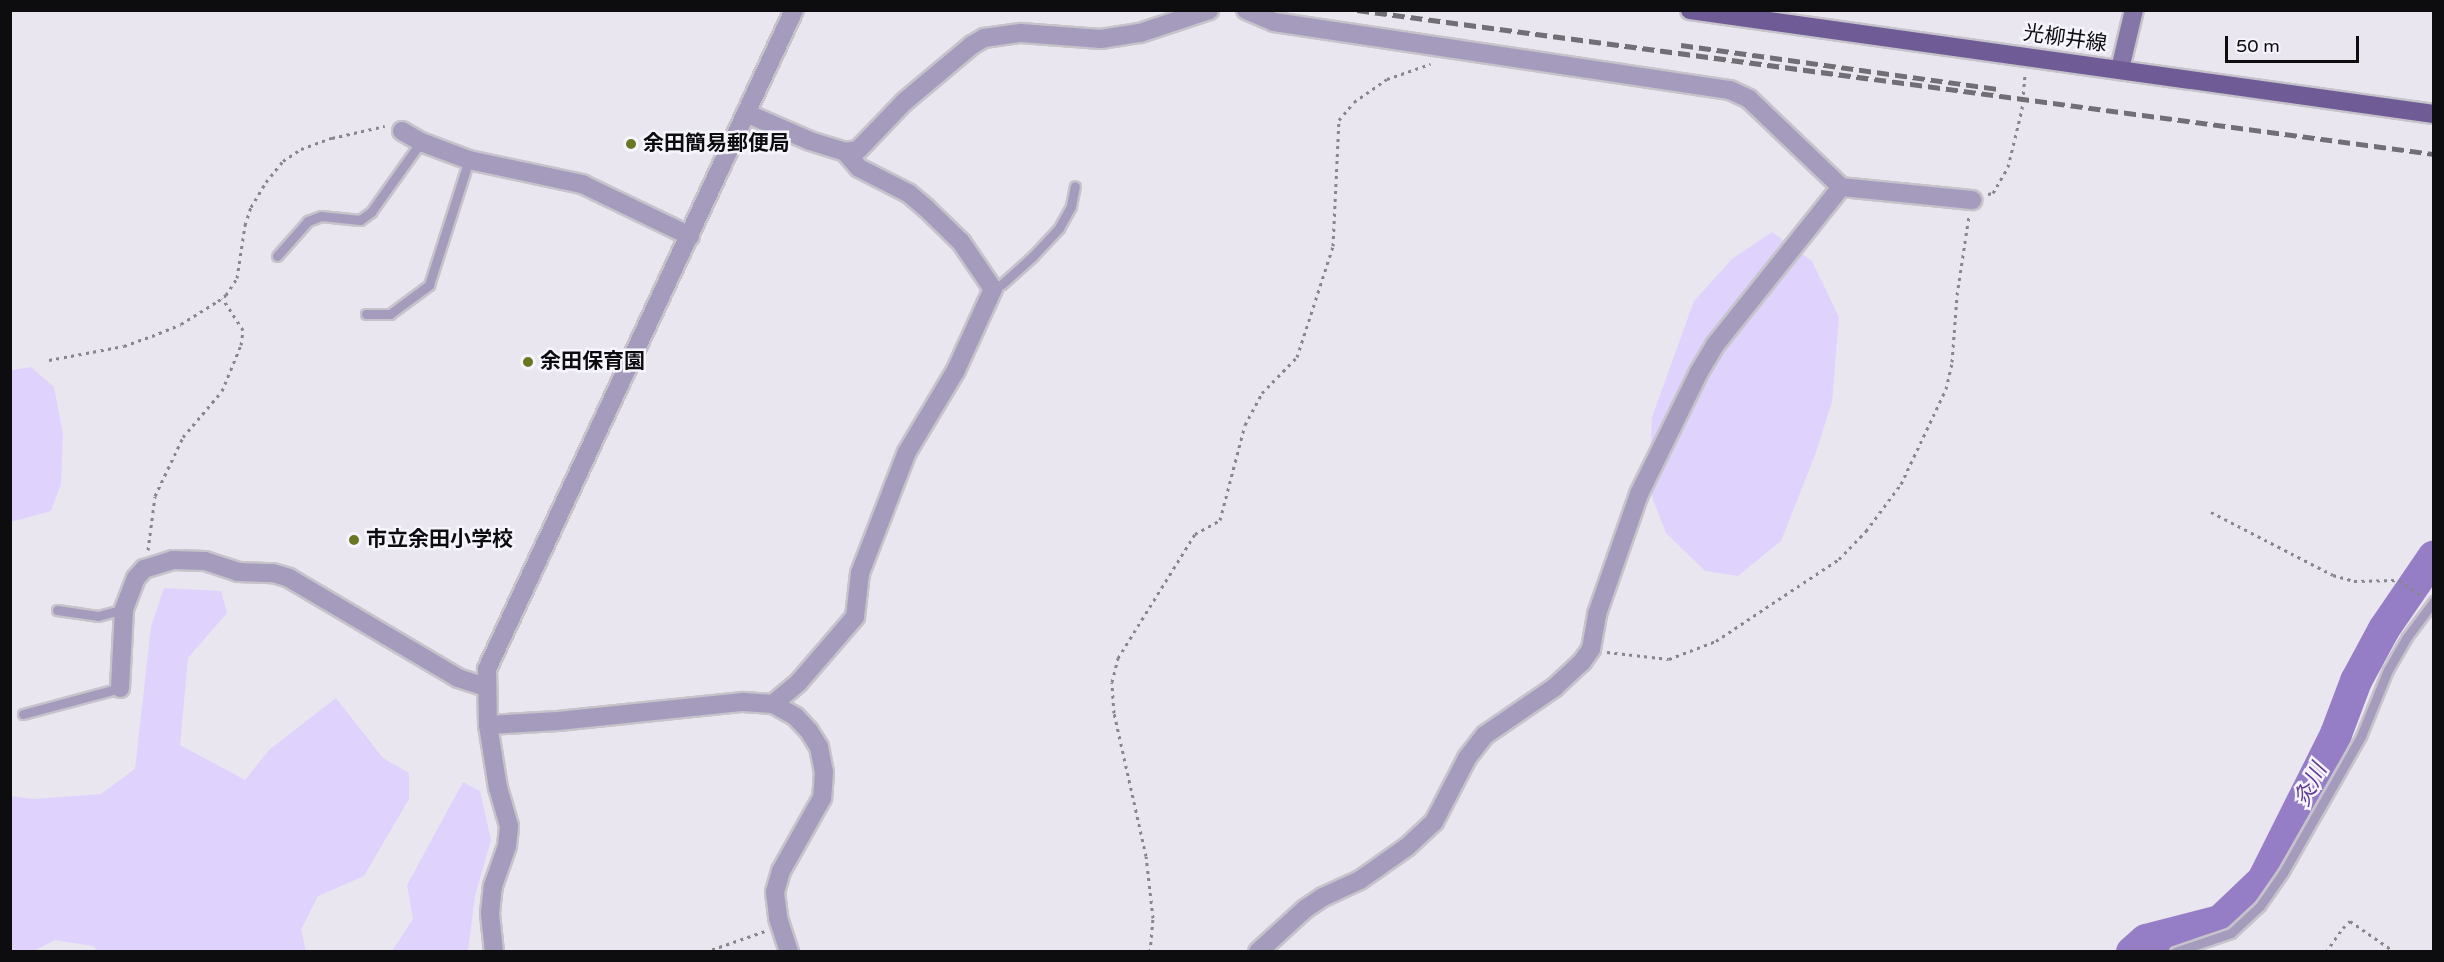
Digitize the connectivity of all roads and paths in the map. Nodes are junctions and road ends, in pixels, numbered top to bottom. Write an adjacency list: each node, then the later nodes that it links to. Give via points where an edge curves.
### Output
1 (794, 10): 9 (street)
2 (1209, 10): 13 (street, via 1140,33 1101,39 1022,33 984,38 904,102 858,150)
3 (1246, 10): 16 (street, via 1274,22 1730,90 1749,99)
4 (1690, 10): 6 (main road, 光柳井線)
5 (2134, 10): 8 (street)
6 (2027, 56): 8 (main road, 光柳井線); 17 (path, via 2022,109 2008,167 1993,193)
7 (1440, 61): 40 (path, via 1387,79 1354,102 1339,120 1333,246 1297,357 1262,393 1245,425 1220,520 1195,534 1118,658 1112,682 1114,713 1146,856 1153,918)
8 (2120, 69): 10 (main road, 光柳井線)
9 (746, 113): 13 (street); 18 (street)
10 (2433, 114)
11 (402, 131): 12 (street); 21 (path, via 390,124 332,138 301,149 283,161 252,207 245,225 237,278)
12 (421, 142): 14 (street); 19 (lane, via 371,212 360,220 321,216 308,221)
13 (845, 152): 20 (street, via 859,168 926,208 961,242)
14 (469, 160): 18 (street, via 582,184); 22 (lane, via 429,285 390,314)
15 (1075, 186): 20 (lane, via 1071,206 1059,228 1026,263)
16 (1841, 187): 17 (street); 30 (street, via 1715,345 1699,372 1639,495 1597,614)
17 (1972, 200): 30 (path, via 1946,389 1901,484 1866,531 1839,559 1716,640 1669,659)
18 (690, 236): 31 (street, via 487,669)
19 (277, 256)
20 (993, 289): 33 (street, via 956,370 907,452 860,573 855,617 799,682)
21 (222, 298): 23 (path, via 181,324 152,336 124,346); 25 (path, via 243,330 241,345 222,391 183,437 155,496)
22 (366, 315)
23 (49, 360)
24 (2211, 512): 26 (path, via 2333,575 2354,581 2399,580)
25 (144, 569): 28 (street, via 136,578); 31 (street, via 173,560 205,561 238,572 273,573 289,578 458,678)
26 (2424, 597)
27 (2433, 601): 42 (lane, via 2388,670 2361,736 2260,906 2231,933)
28 (124, 609): 29 (lane, via 98,615); 32 (street)
29 (57, 610)
30 (1591, 649): 41 (street, via 1555,687 1485,735 1467,758 1434,822 1407,847 1360,880 1305,909)
31 (486, 687): 35 (street)
32 (120, 688): 34 (lane)
33 (773, 704): 35 (street, via 743,702); 36 (street, via 796,717 809,731 819,747 824,772 822,798 781,871 775,892)
34 (22, 714)
35 (488, 725): 37 (street, via 498,788 509,826 507,846 493,886 490,913)
36 (781, 927): 38 (path); 39 (street)
37 (494, 951)
38 (705, 951)
39 (789, 951)
40 (1150, 951)
41 (1258, 951)
42 (2175, 951)
43 (2326, 951): 44 (path, via 2350,921)
44 (2395, 951)

